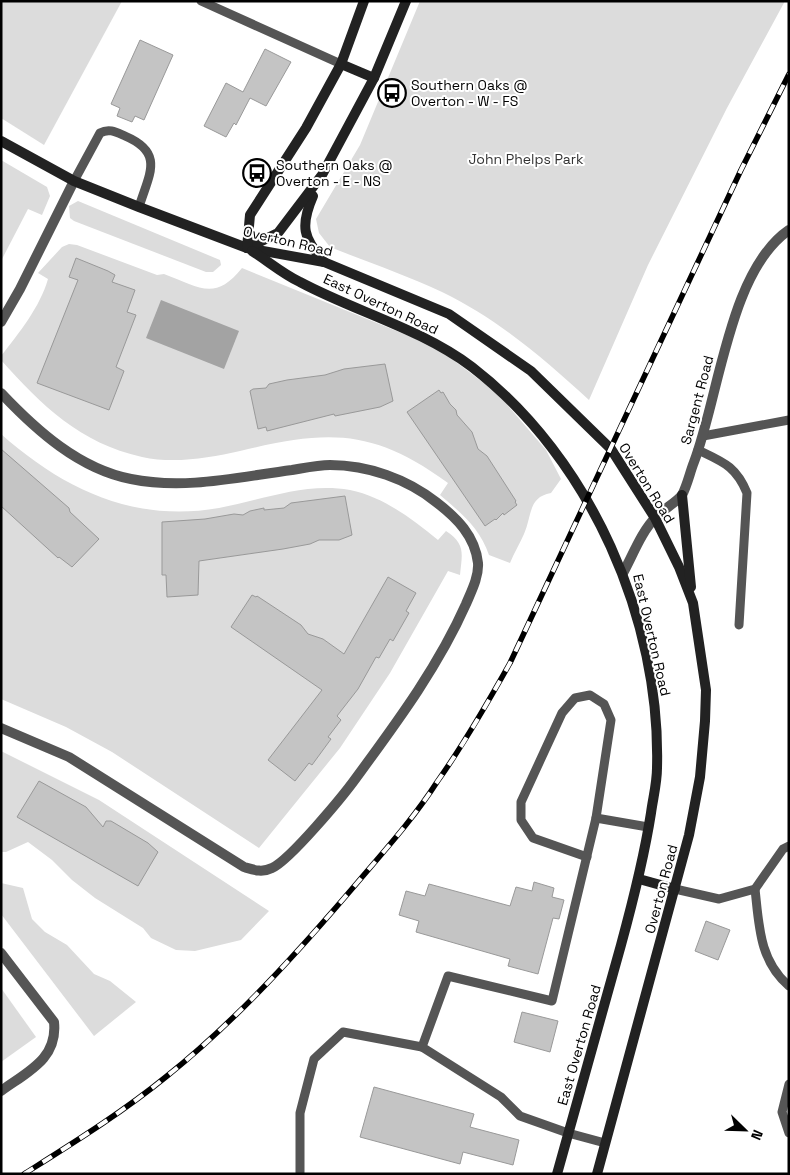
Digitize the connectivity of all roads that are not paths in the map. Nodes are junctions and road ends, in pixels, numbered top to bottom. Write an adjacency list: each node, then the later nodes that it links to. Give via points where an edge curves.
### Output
1 (201, 1): 4 (lane)
2 (364, 1): 4 (street)
3 (406, 1): 5 (street)
4 (340, 64): 5 (street); 11 (street, via 306,128 250,215)
5 (374, 78): 7 (street)
6 (1, 141): 8 (street, Overton Road)
7 (322, 174): 11 (street, via 278,233); 12 (street, via 304,227 309,245)
8 (74, 181): 9 (street, Overton Road); 9 (lane, via 100,133 112,130 142,145 151,155); 13 (street)
9 (139, 207): 11 (street, Overton Road)
10 (789, 230): 16 (street, Sargent Road, via 775,239 757,264 729,332)
11 (248, 248): 12 (street, Overton Road); 20 (street, East Overton Road, via 299,282 403,327 472,367 516,407 568,468)
12 (324, 262): 19 (street, Overton Road, via 450,314 530,371 611,449)
13 (1, 322)
14 (1, 393): 23 (street, via 47,437 83,460 114,475 131,479 182,484 330,465 362,468 398,479 426,494 468,532 478,566 474,586 452,636 405,711 344,795 272,868 259,871 244,867 68,757)
15 (789, 420): 16 (lane)
16 (703, 436): 17 (street, Sargent Road)
17 (698, 450): 18 (street, Sargent Road); 22 (lane, via 730,466 748,493)
18 (682, 495): 19 (street); 21 (street)
19 (654, 518): 20 (street); 21 (street, Overton Road)
20 (624, 573): 25 (street, East Overton Road, via 653,694 657,771)
21 (693, 603): 29 (street, Overton Road, via 706,690 705,721 700,777)
22 (740, 625)
23 (1, 728)
24 (596, 818): 25 (lane); 27 (lane); 27 (lane, via 612,720 604,704 590,695 575,698 562,713 521,802 521,820 533,838)
25 (648, 827): 28 (street, East Overton Road)
26 (789, 846): 30 (lane, via 782,849)
27 (587, 857): 33 (lane, via 552,1002 448,976)
28 (639, 880): 29 (street); 37 (street, East Overton Road)
29 (676, 889): 30 (lane, via 719,899); 38 (street, Overton Road)
30 (755, 889): 32 (lane, via 762,947 780,979)
31 (1, 953): 35 (street, via 54,1022 55,1036 50,1051 39,1063)
32 (789, 986)
33 (422, 1047): 37 (lane, via 501,1097 520,1116); 39 (lane, via 343,1032 314,1060 300,1113)
34 (789, 1084): 36 (lane, via 782,1112)
35 (1, 1091)
36 (789, 1133)
37 (568, 1134): 38 (lane); 40 (street, East Overton Road)
38 (605, 1144): 41 (street, Overton Road)
39 (300, 1174)
40 (557, 1174)
41 (597, 1174)

